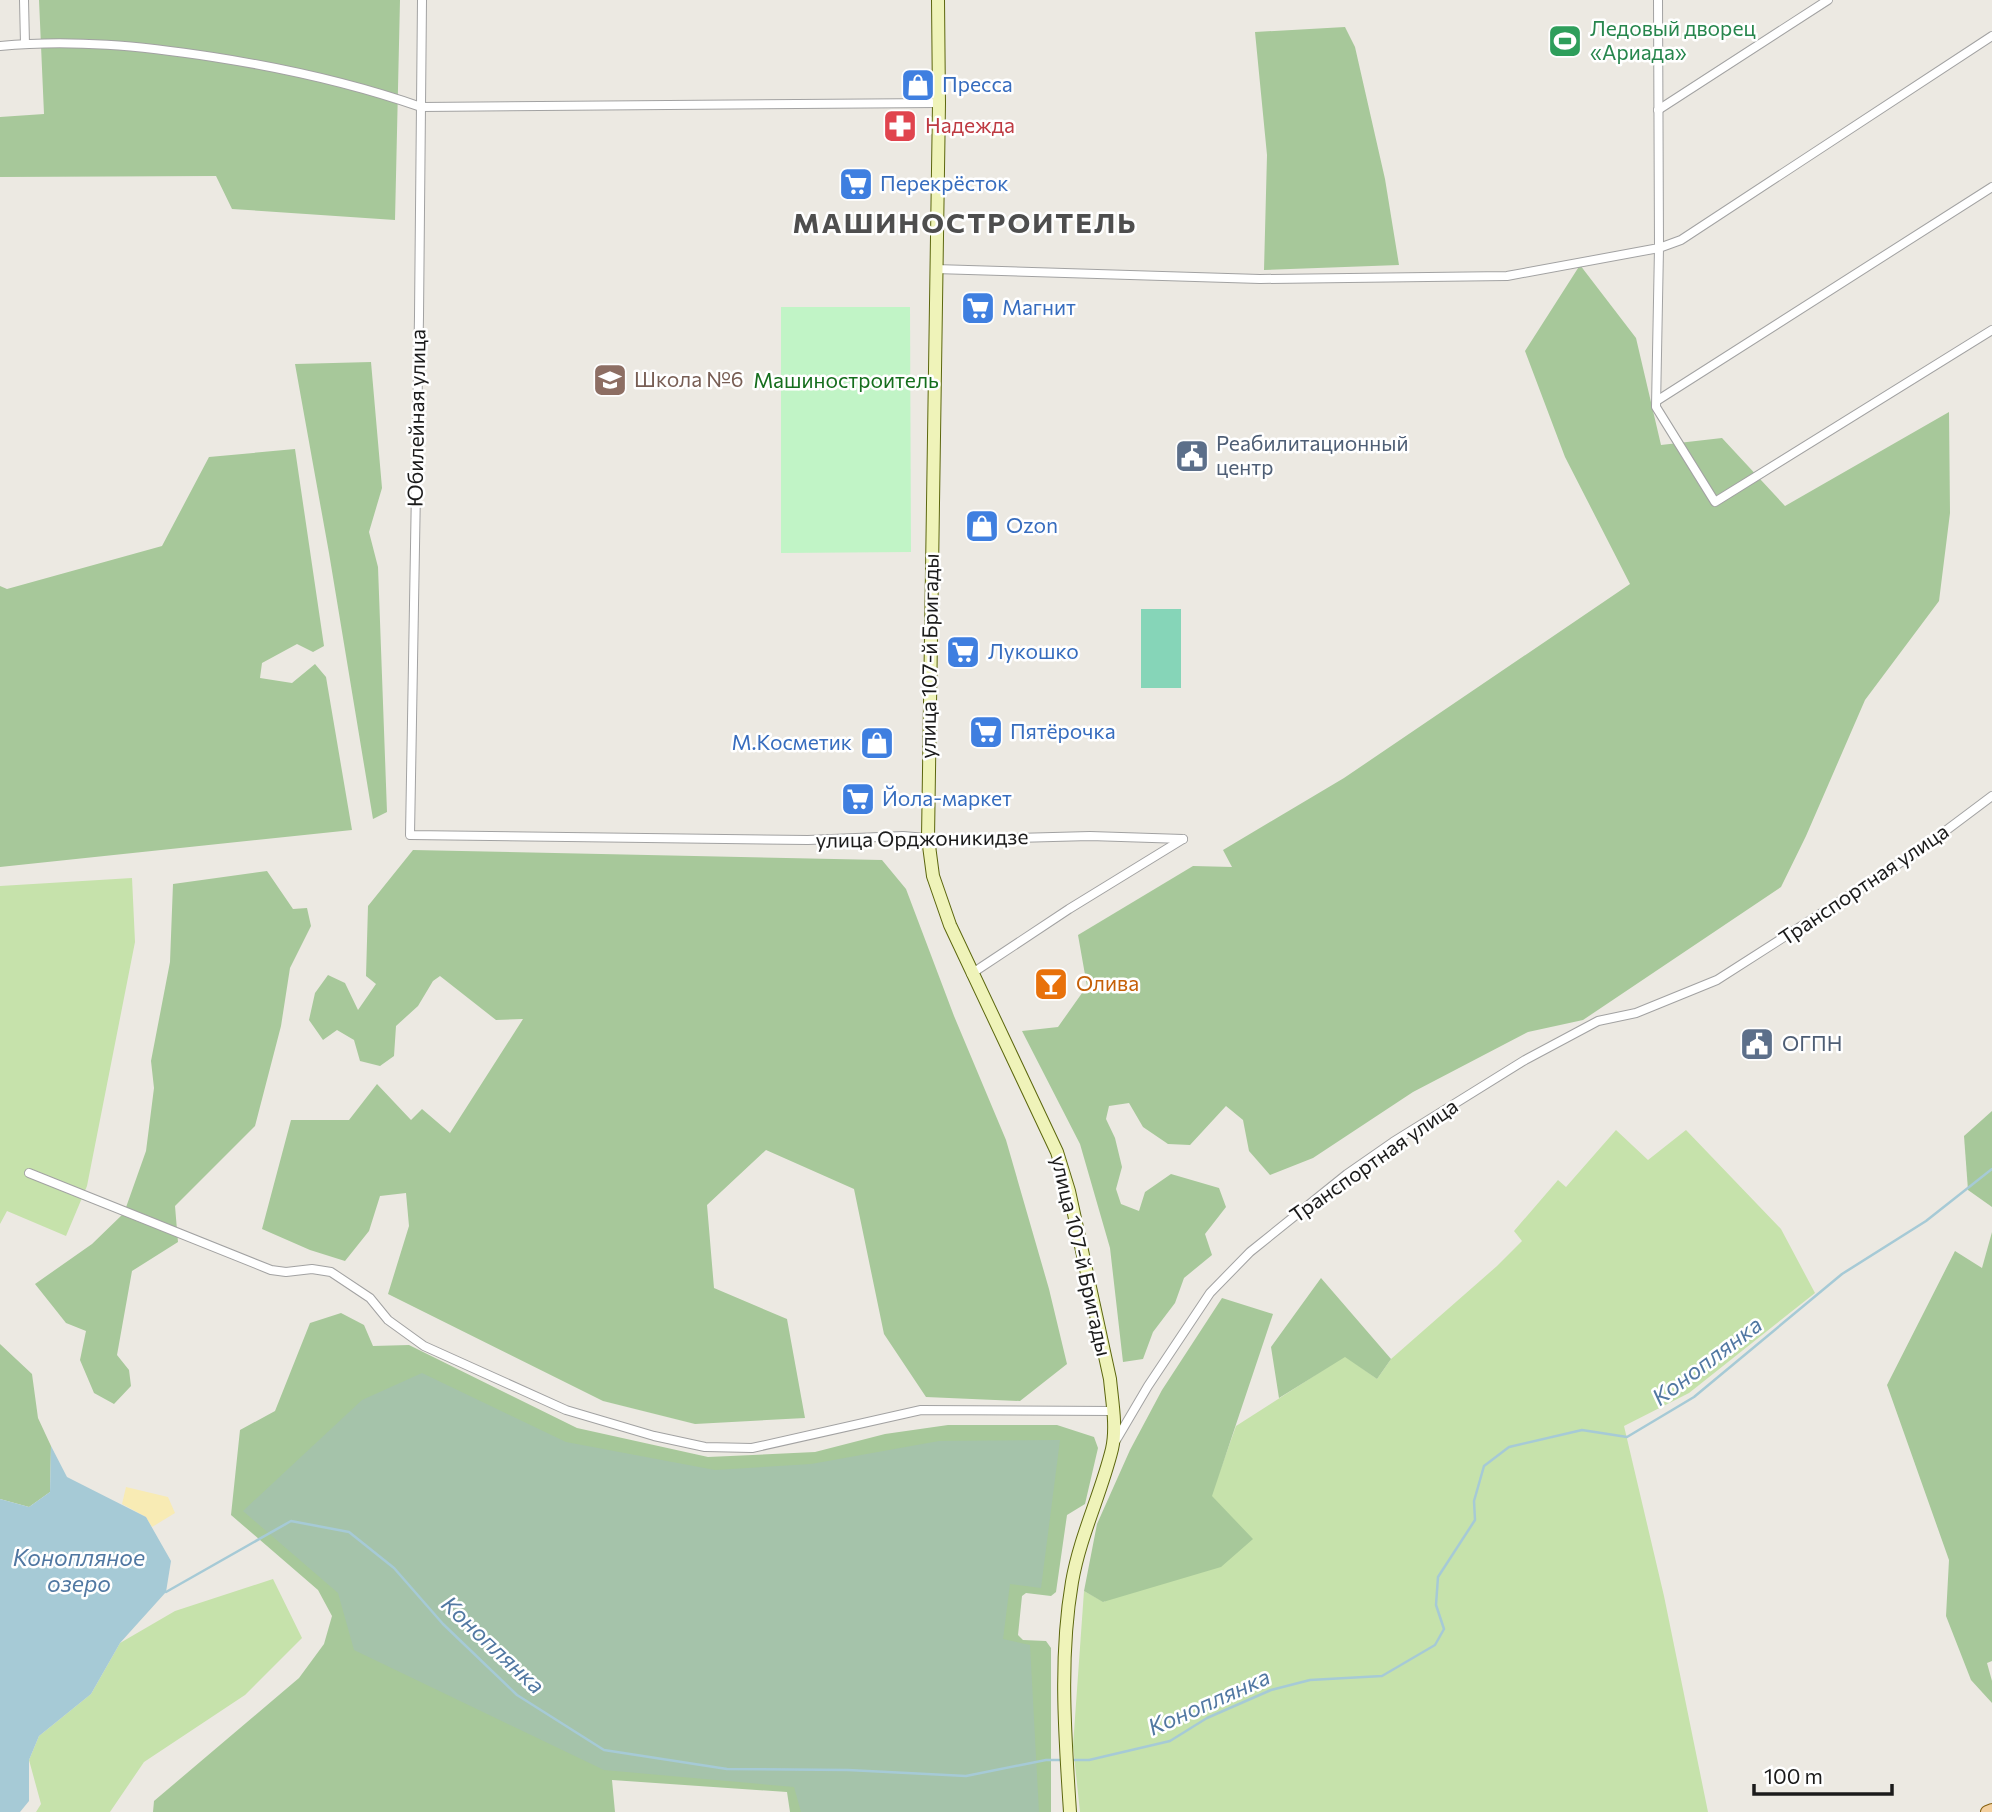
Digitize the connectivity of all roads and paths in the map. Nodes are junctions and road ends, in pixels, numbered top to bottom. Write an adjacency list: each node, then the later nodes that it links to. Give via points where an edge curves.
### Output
1 (24, 0): 7 (street)
2 (422, 0): 10 (street, Юбилейная улица)
3 (938, 0): 9 (main road, улица 107-й Бригады)
4 (1658, 0): 11 (street)
5 (1828, 0): 11 (street)
6 (1992, 36): 13 (street, via 1681,240)
7 (25, 44): 8 (street); 10 (street, via 128,45 255,64 367,88)
8 (0, 46)
9 (939, 103): 10 (street); 14 (main road, улица 107-й Бригады)
10 (421, 107): 18 (street, Юбилейная улица)
11 (1658, 110): 13 (street)
12 (1992, 187): 16 (street)
13 (1659, 248): 14 (street, via 1507,276 1260,279); 16 (street)
14 (935, 269): 19 (main road, улица 107-й Бригады)
15 (1992, 330): 16 (street, via 1716,502 1656,407)
16 (1658, 400)
17 (1992, 796): 23 (street, Транспортная улица, via 1920,850 1717,981 1636,1013 1598,1021 1525,1060 1347,1174 1250,1252 1210,1293)
18 (410, 835): 19 (street, улица Орджоникидзе)
19 (928, 838): 20 (main road, улица 107-й Бригады, via 941,903); 20 (street, улица Орджоникидзе, via 1183,839)
20 (971, 974): 22 (main road, улица 107-й Бригады, via 1057,1152 1110,1379)
21 (29, 1173): 22 (street, via 271,1270 331,1272 370,1298 388,1320 424,1346 566,1410 653,1436 705,1447 752,1448 921,1410)
22 (1113, 1411): 23 (main road, улица 107-й Бригады)
23 (1112, 1447): 25 (main road, Транспортная улица, via 1080,1545 1066,1627 1065,1745)
24 (1992, 1810): 26 (main road)
25 (1070, 1812)
26 (1987, 1812)

